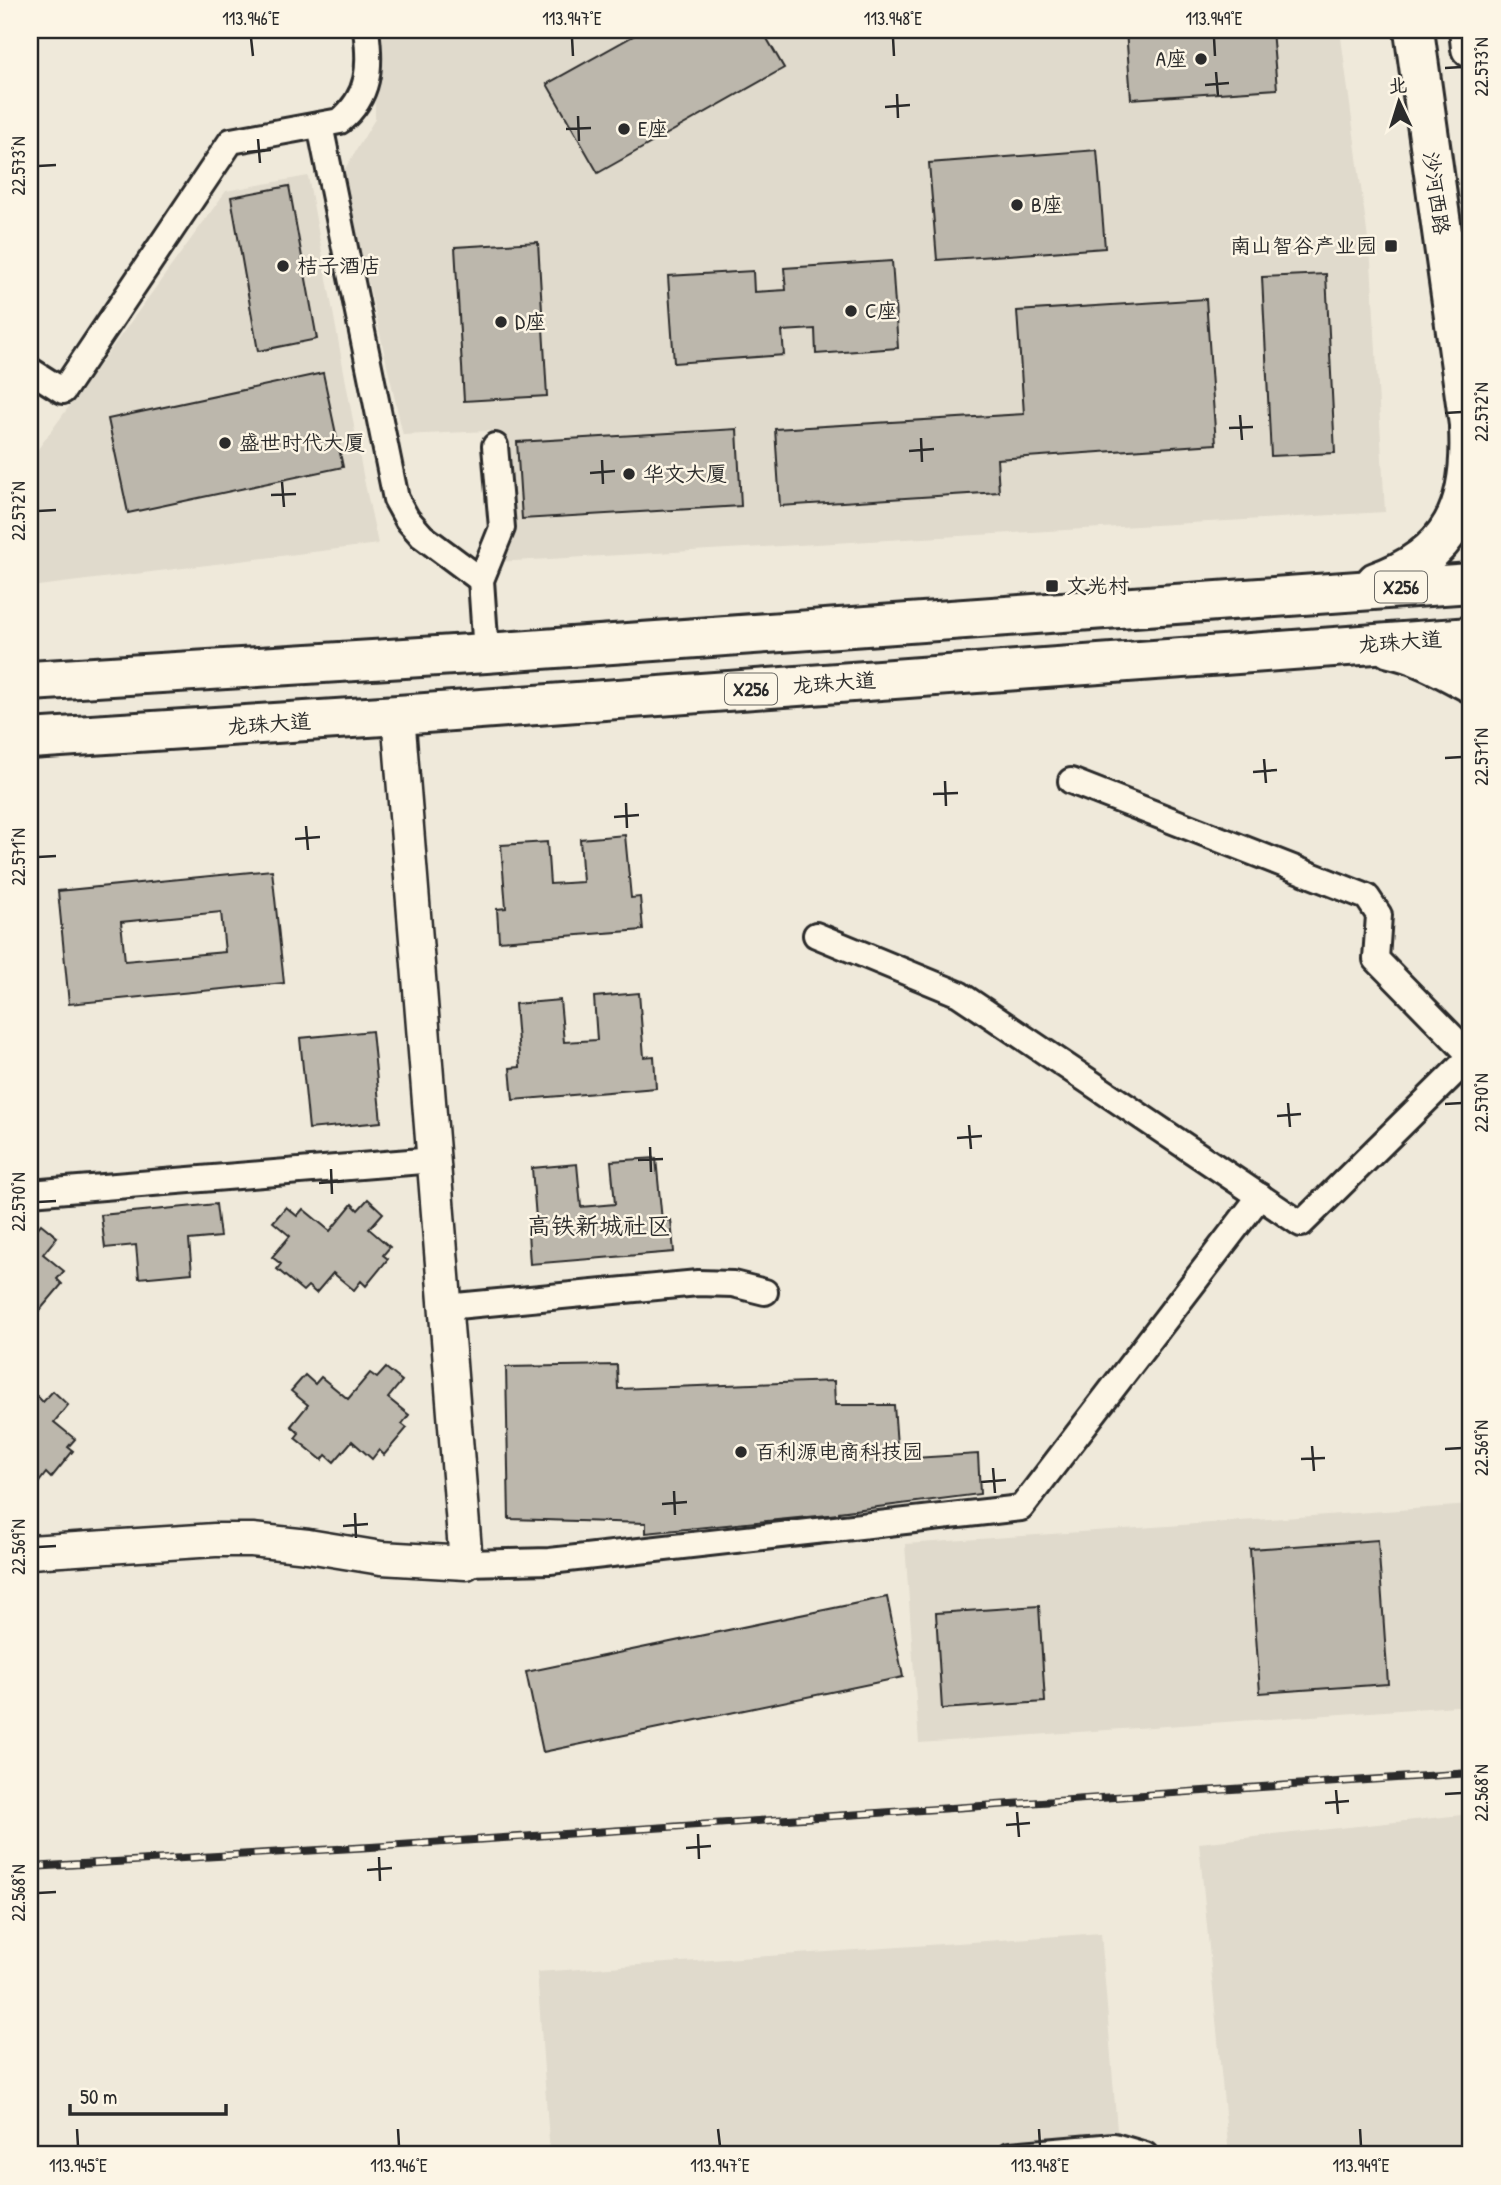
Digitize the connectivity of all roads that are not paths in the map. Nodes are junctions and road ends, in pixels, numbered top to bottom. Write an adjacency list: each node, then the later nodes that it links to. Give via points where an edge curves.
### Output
1 (366, 30): 5 (street, via 369,66 361,97 340,121)
2 (1414, 30): 7 (main road, 沙河西路 / X256)
3 (1469, 30): 4 (main road)
4 (1471, 48)
5 (320, 125): 6 (street, via 231,141 63,391); 9 (street, via 396,499 422,536)
6 (30, 370)
7 (1470, 433): 11 (main road, X256, via 1466,490 1457,516 1438,545 1398,573)
8 (495, 446): 9 (street, via 502,528)
9 (481, 580): 14 (street)
10 (1471, 583): 11 (main road, X256)
11 (1332, 591): 14 (main road, X256)
12 (1471, 636): 13 (main road, 龙珠大道 / X256)
13 (1367, 644): 16 (main road, via 1404,651); 17 (main road, 龙珠大道 / X256)
14 (486, 653): 15 (main road, X256)
15 (30, 681)
16 (1471, 683)
17 (398, 715): 18 (main road, 龙珠大道 / X256); 22 (street)
18 (30, 739)
19 (1071, 781): 21 (street, via 1367,897 1379,915 1376,959)
20 (816, 935): 24 (street, via 959,994)
21 (1471, 1056): 24 (street, via 1301,1224)
22 (434, 1160): 23 (street); 26 (street)
23 (30, 1193)
24 (1260, 1196): 28 (street, via 1021,1508 550,1561)
25 (765, 1292): 26 (street, via 733,1284 698,1283)
26 (446, 1307): 28 (street)
27 (30, 1552): 28 (street, via 251,1540 381,1558)
28 (466, 1563)
29 (1010, 2155): 30 (street, via 1114,2146)
30 (1145, 2155)

